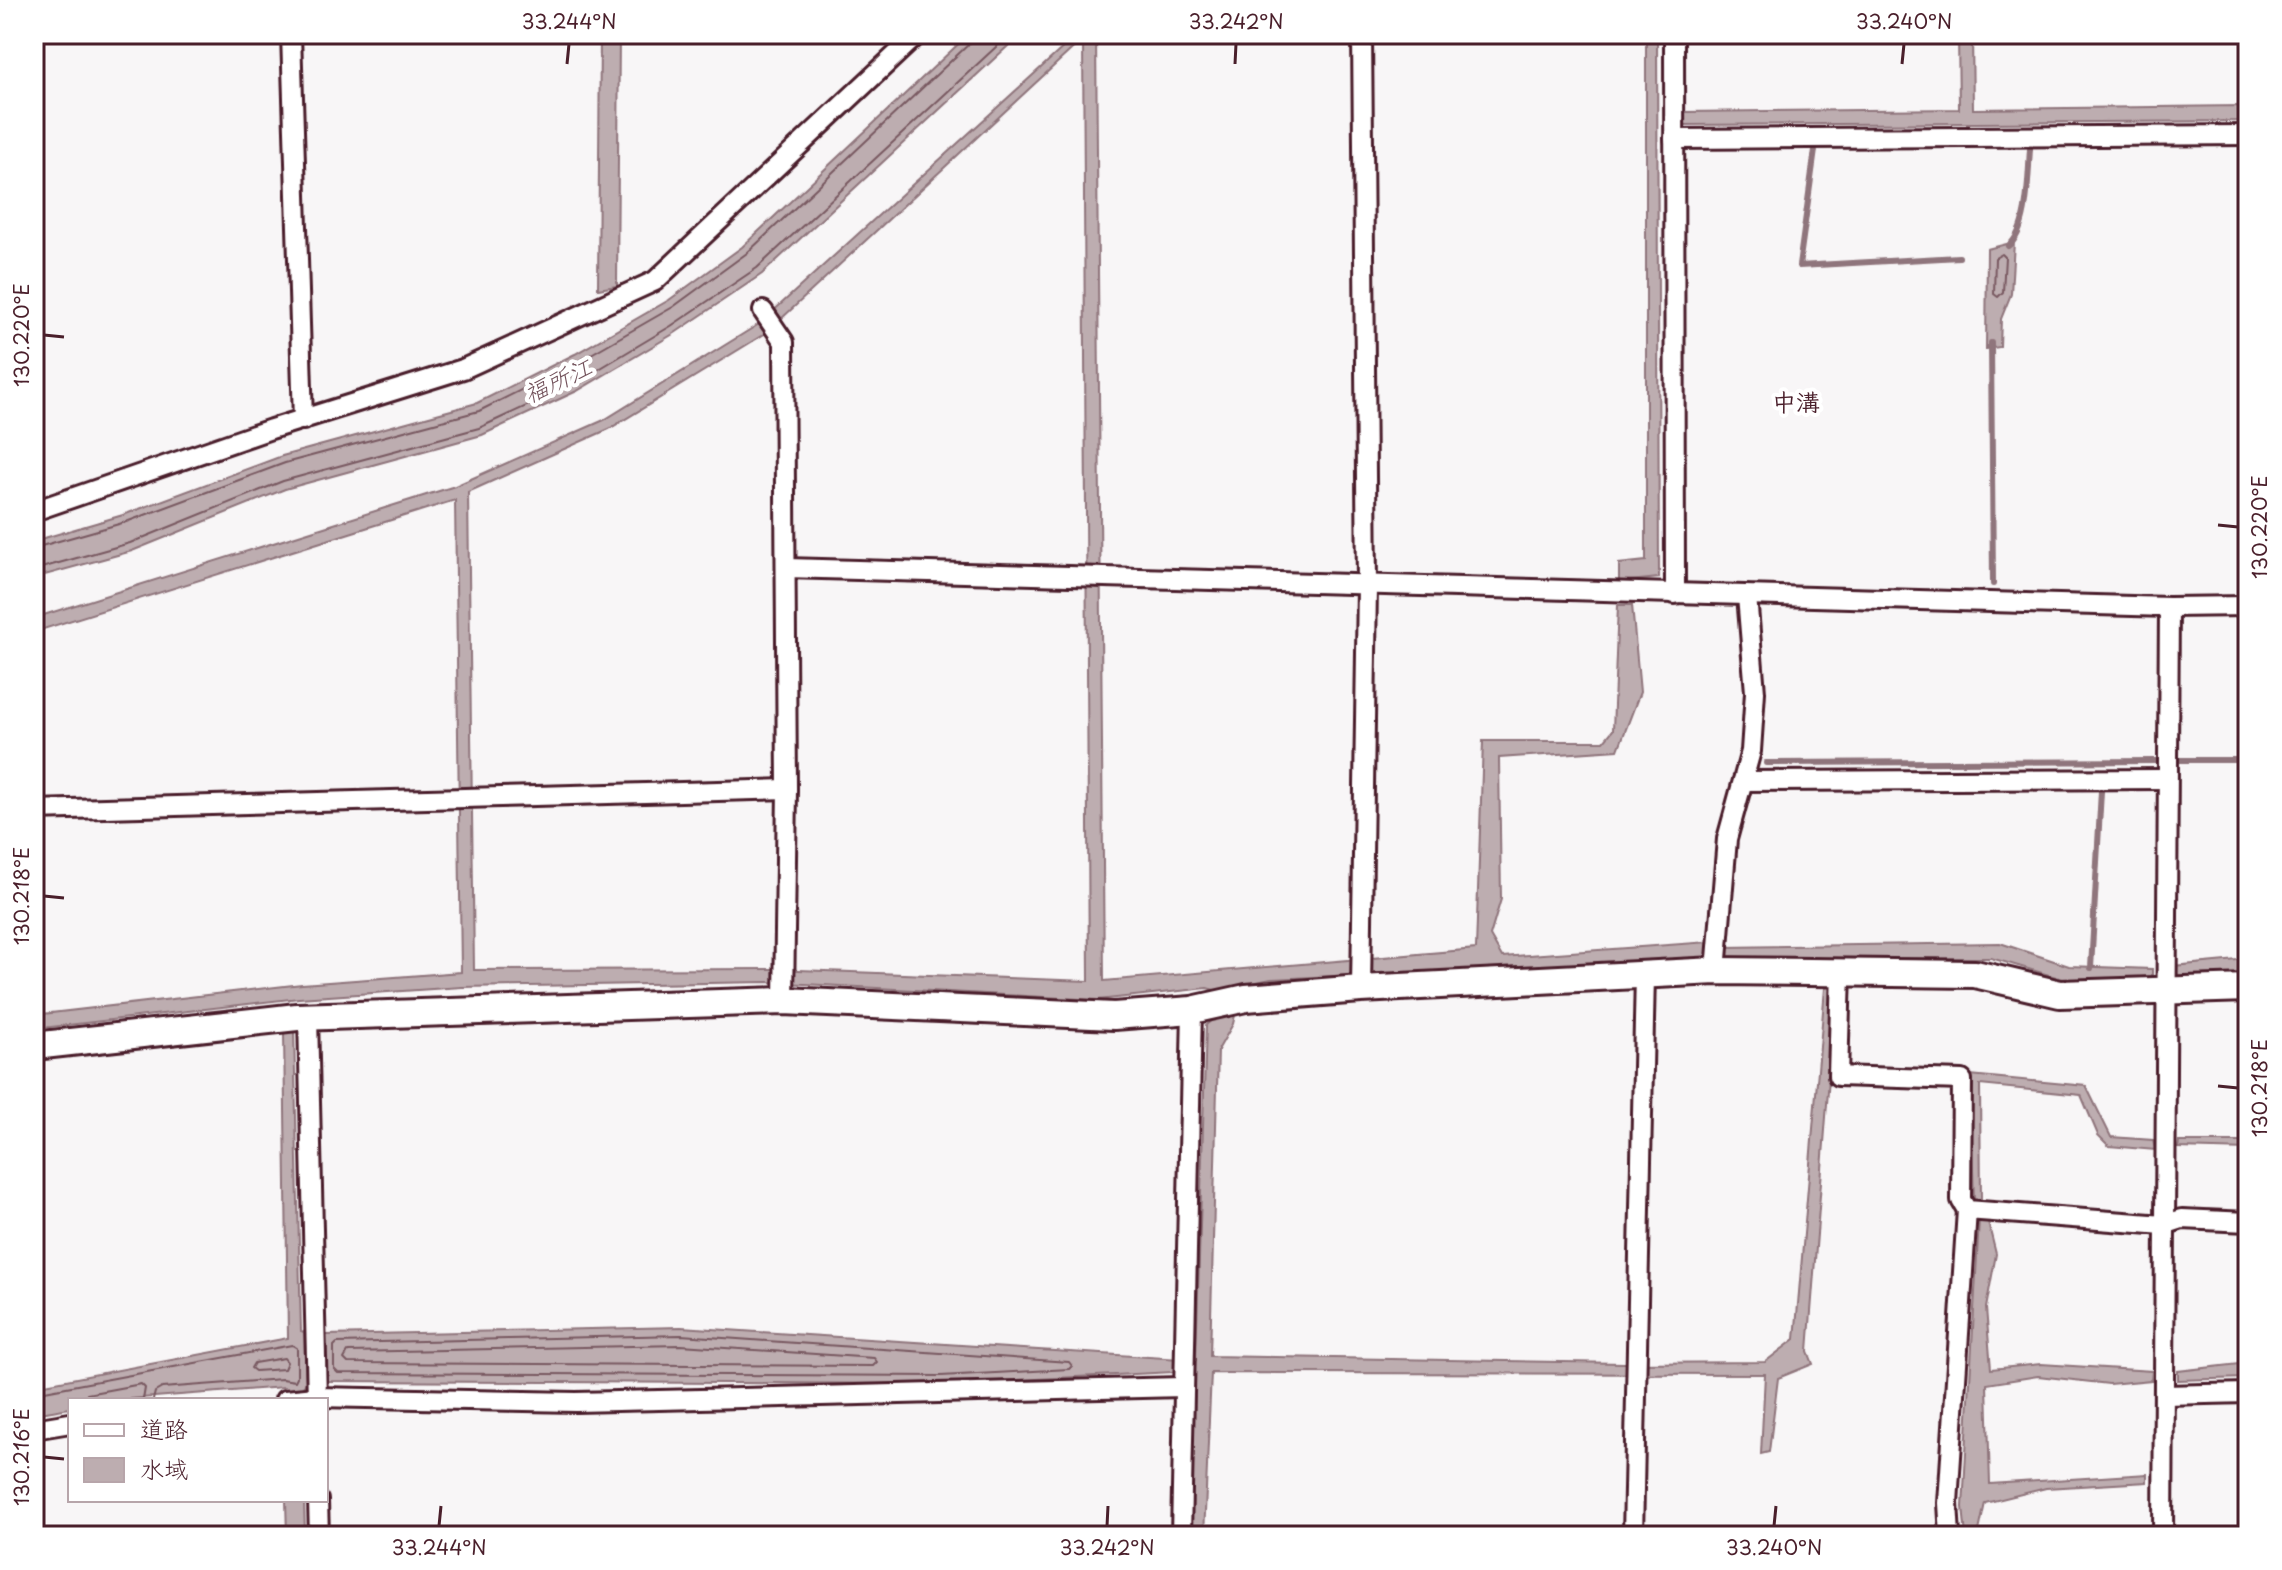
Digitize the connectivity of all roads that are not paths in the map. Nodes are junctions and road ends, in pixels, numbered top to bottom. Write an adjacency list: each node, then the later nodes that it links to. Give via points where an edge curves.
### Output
1 (291, 34): 8 (street)
2 (918, 34): 8 (street, via 655,281 463,369)
3 (1362, 34): 11 (street)
4 (1674, 34): 6 (street)
5 (2248, 135): 6 (street)
6 (1674, 139): 12 (street)
7 (763, 311): 10 (street, via 784,342)
8 (303, 420): 9 (street)
9 (34, 511)
10 (786, 568): 11 (street); 18 (street)
11 (1367, 586): 12 (street); 24 (street)
12 (1675, 594): 13 (street)
13 (1747, 596): 15 (street); 17 (street, via 1755,692)
14 (2248, 606): 15 (street)
15 (2169, 607): 16 (street)
16 (2166, 779): 17 (street); 25 (street)
17 (1743, 781): 20 (street, via 1727,839)
18 (787, 789): 19 (street); 26 (street)
19 (34, 810)
20 (1716, 971): 21 (street); 22 (street)
21 (1841, 971): 25 (street, via 1975,974 2060,994); 30 (street, via 1838,1076 1962,1080 1961,1200)
22 (1645, 974): 24 (street); 43 (street)
23 (2248, 988): 25 (street)
24 (1361, 989): 27 (street, via 1246,998)
25 (2165, 992): 32 (street)
26 (784, 1001): 27 (street, via 1114,1016); 28 (street)
27 (1204, 1007): 33 (street)
28 (308, 1017): 29 (street); 34 (street)
29 (34, 1046)
30 (1967, 1210): 32 (street); 44 (street)
31 (2248, 1222): 32 (street, via 2182,1219)
32 (2164, 1225): 36 (street)
33 (1183, 1373): 34 (street, via 576,1402); 42 (street)
34 (316, 1392): 37 (street)
35 (2248, 1393): 36 (street)
36 (2164, 1395): 45 (street)
37 (293, 1398)
38 (68, 1423): 39 (street)
39 (34, 1429)
40 (318, 1502): 41 (street)
41 (319, 1536)
42 (1181, 1536)
43 (1633, 1536)
44 (1950, 1536)
45 (2163, 1536)

